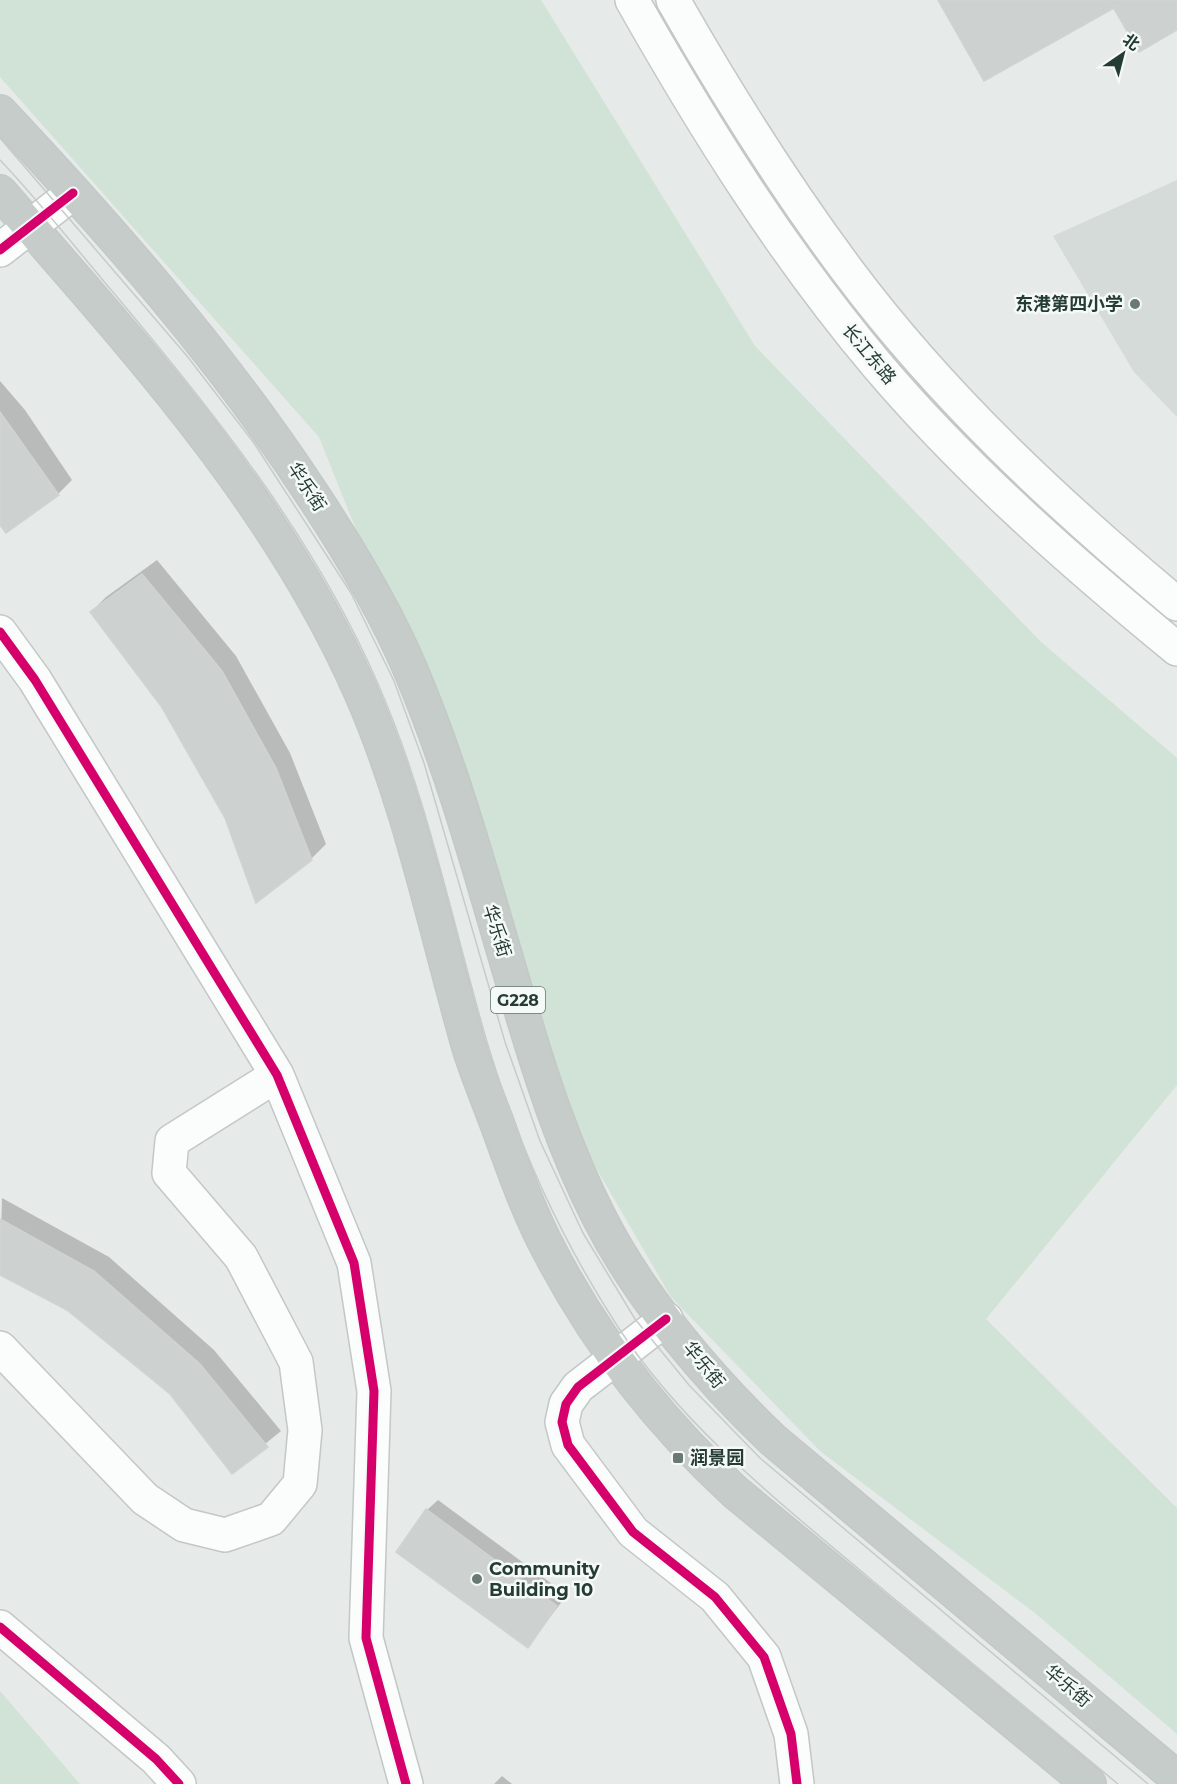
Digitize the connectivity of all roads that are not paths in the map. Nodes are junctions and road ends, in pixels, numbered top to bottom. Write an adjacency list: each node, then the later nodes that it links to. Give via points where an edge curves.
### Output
1 (632, 0): 10 (street, 长江东路, via 765,219 879,367 1024,517)
2 (673, 0): 8 (street, 长江东路, via 772,162 848,271 904,340 970,414 1048,491)
3 (0, 112): 5 (highway, 华乐街 / G228)
4 (0, 192): 6 (highway)
5 (73, 193): 6 (street); 12 (highway, 华乐街 / G228, via 201,339 267,426 367,581 410,669 447,764 559,1128 600,1220)
6 (30, 227): 7 (street); 14 (highway, via 159,376 222,457 319,609 360,690 392,772 471,1053 507,1150 548,1249)
7 (0, 250)
8 (1177, 604)
9 (0, 632): 11 (street, via 36,680)
10 (1177, 649)
11 (277, 1075): 13 (street, via 172,1141 169,1173 241,1257 296,1362 305,1430 300,1484 271,1519 225,1535 184,1525 145,1499); 18 (street, via 354,1263 374,1391 366,1638)
12 (666, 1319): 14 (street); 16 (highway, 华乐街 / G228, via 736,1404 773,1440)
13 (0, 1348)
14 (615, 1359): 19 (street, via 578,1387 566,1404 562,1422 568,1445 633,1532 715,1597 764,1657 791,1734); 20 (highway, via 654,1411 735,1492)
15 (0, 1627): 17 (street)
16 (1177, 1778)
17 (179, 1784)
18 (406, 1784)
19 (797, 1784)
20 (1089, 1784)

